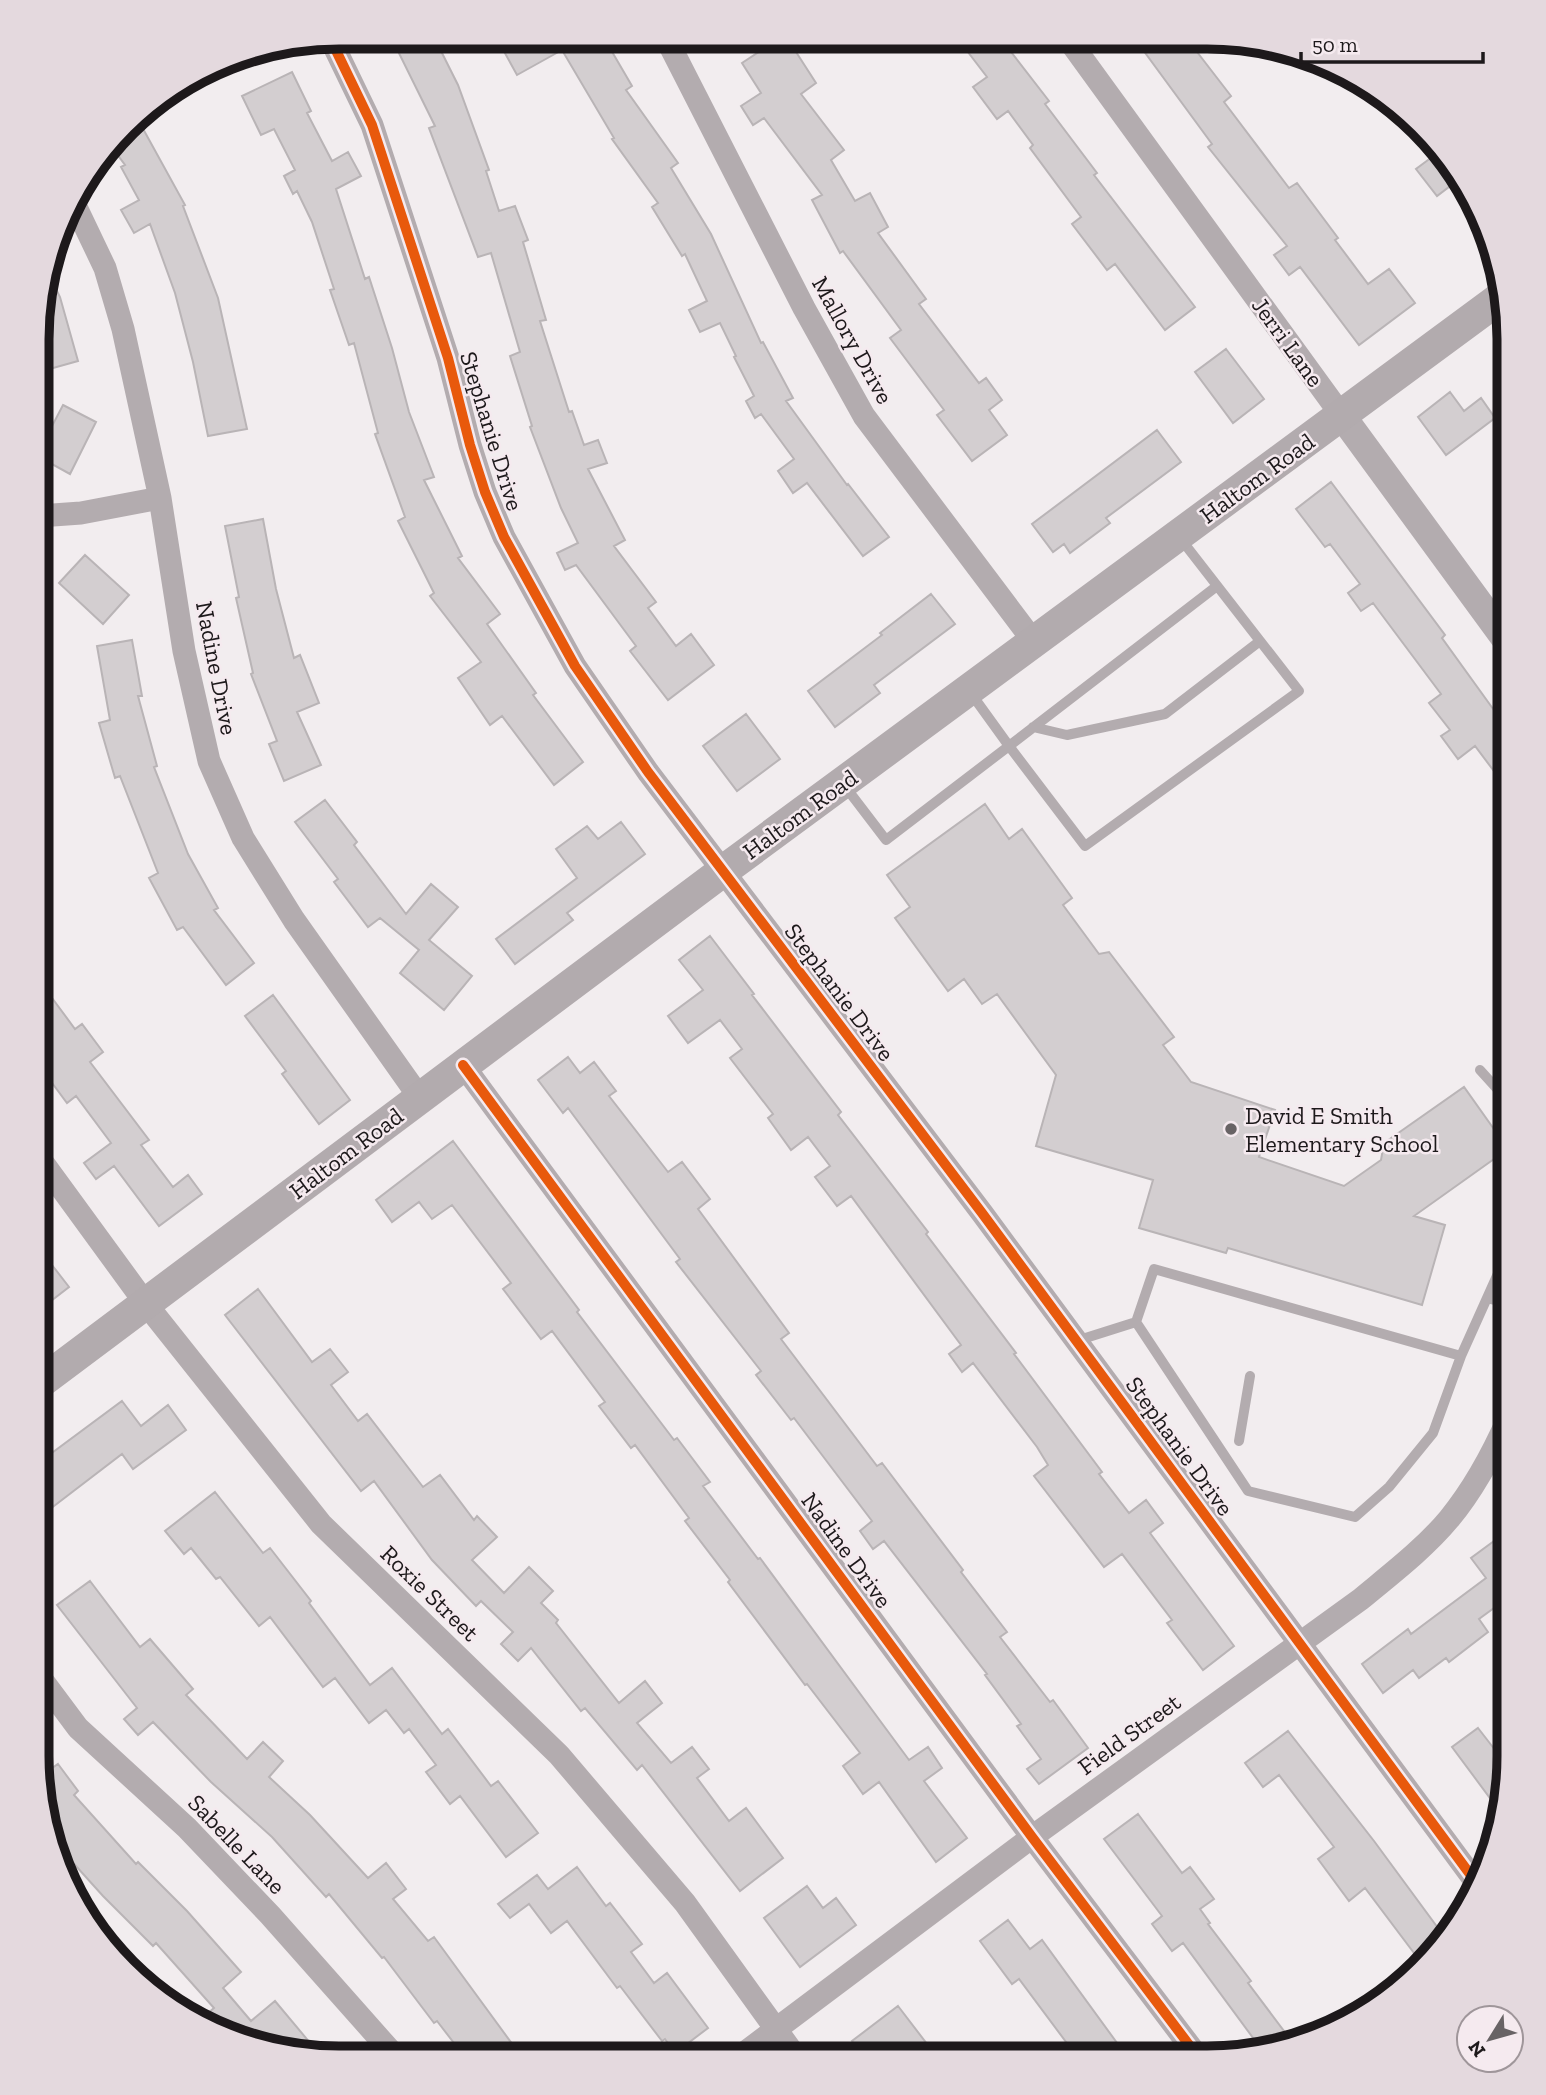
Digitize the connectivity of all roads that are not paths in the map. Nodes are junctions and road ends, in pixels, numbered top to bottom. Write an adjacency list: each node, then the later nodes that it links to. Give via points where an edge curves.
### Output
1 (335, 49): 18 (street, Stephanie Drive, via 372,125 448,358 470,445 503,537 575,666)
2 (672, 49): 13 (street, Mallory Drive, via 864,416)
3 (1075, 49): 6 (street, Jerri Lane)
4 (78, 212): 7 (street, Nadine Drive, via 105,268 123,329)
5 (1495, 302): 6 (main road, Haltom Road)
6 (1342, 416): 9 (main road, Haltom Road); 11 (street, Jerri Lane)
7 (160, 498): 8 (street); 22 (street, Nadine Drive, via 184,651 209,761 243,838 294,920)
8 (49, 515)
9 (1178, 536): 10 (lane); 13 (main road, Haltom Road)
10 (1217, 586): 12 (lane); 15 (lane)
11 (1497, 628)
12 (1260, 641): 15 (lane, via 1166,714 1067,735); 16 (lane, via 1299,691 1085,846)
13 (1034, 642): 14 (main road, Haltom Road)
14 (969, 690): 16 (lane); 17 (main road, Haltom Road)
15 (1033, 727): 16 (lane)
16 (1009, 746): 17 (lane, via 886,840)
17 (842, 783): 18 (main road, Haltom Road)
18 (723, 871): 19 (main road, Haltom Road); 29 (street, Stephanie Drive)
19 (464, 1065): 22 (main road, Haltom Road); 37 (street, Nadine Drive)
20 (1480, 1070): 21 (lane)
21 (1497, 1089)
22 (420, 1098): 27 (main road, Haltom Road)
23 (49, 1171): 27 (street, Roxie Street)
24 (1497, 1276): 25 (lane)
25 (1487, 1298): 26 (lane); 30 (lane)
26 (1497, 1300)
27 (146, 1304): 31 (main road, Haltom Road); 39 (street, Roxie Street, via 321,1524 559,1755 685,1903)
28 (1136, 1322): 29 (lane); 30 (lane, via 1154,1269); 30 (lane, via 1248,1491 1355,1517 1389,1487 1433,1433)
29 (1076, 1341): 35 (street, Stephanie Drive)
30 (1461, 1356)
31 (49, 1376)
32 (1250, 1376): 33 (lane)
33 (1239, 1441)
34 (1497, 1444): 35 (street, Field Street, via 1449,1519 1361,1599)
35 (1299, 1643): 37 (street, Field Street); 38 (street, Stephanie Drive)
36 (49, 1689): 40 (street, Sabelle Lane, via 78,1728 187,1828)
37 (1032, 1837): 39 (street, Field Street); 43 (street, Nadine Drive)
38 (1471, 1876)
39 (776, 2029): 41 (street, Field Street); 42 (street, Roxie Street)
40 (386, 2046)
41 (754, 2046)
42 (788, 2046)
43 (1190, 2046)

